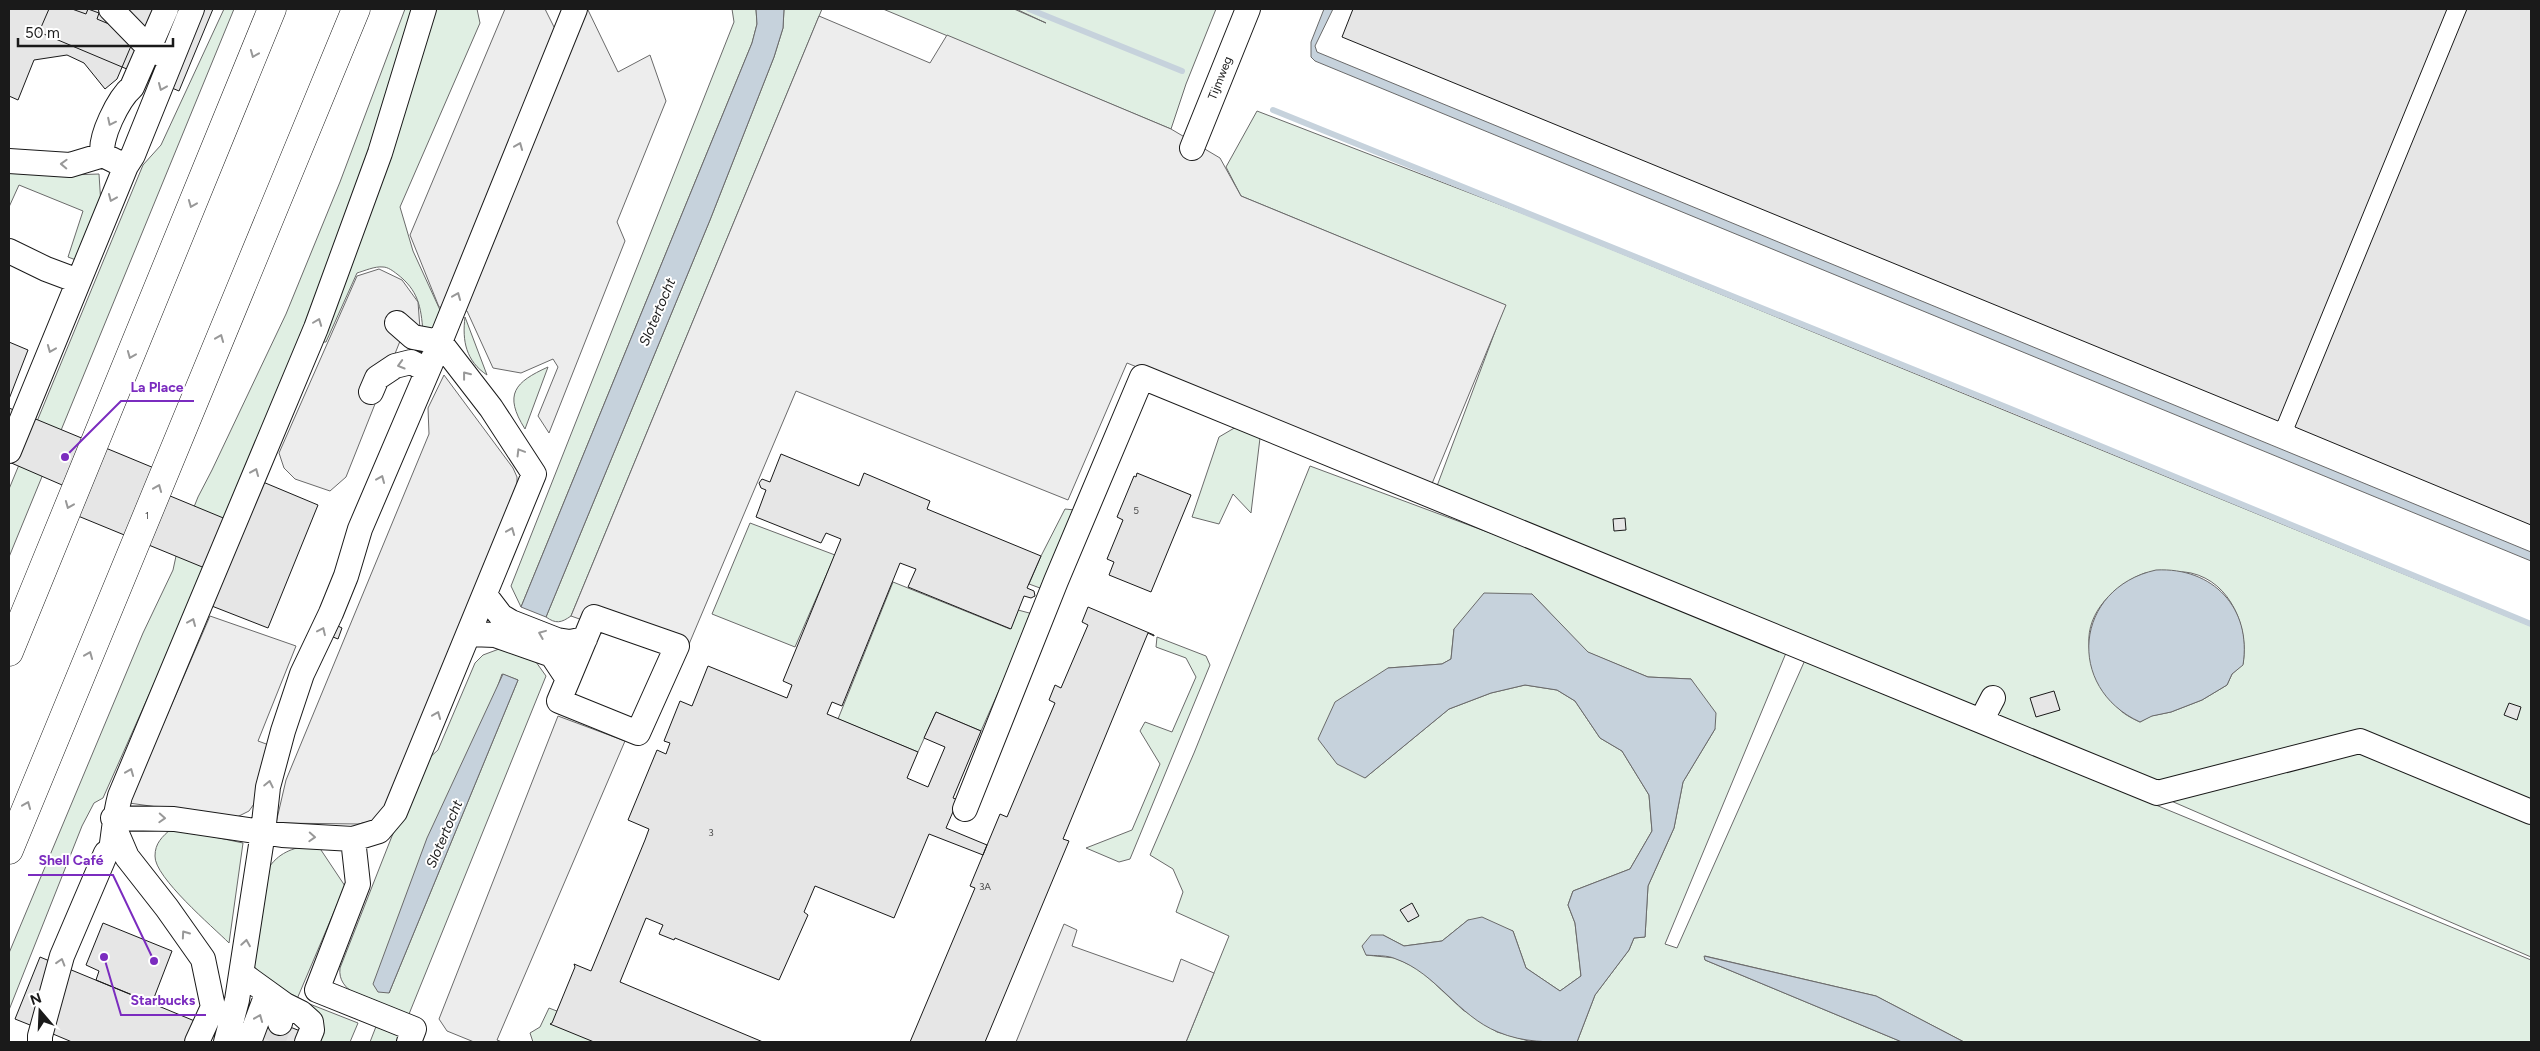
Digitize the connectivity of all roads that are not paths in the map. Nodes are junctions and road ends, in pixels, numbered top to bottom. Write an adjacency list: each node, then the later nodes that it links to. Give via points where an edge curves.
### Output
1 (112, 9): 9 (street)
2 (166, 9): 10 (street)
3 (192, 9): 11 (street)
4 (272, 9): 26 (highway, one-way to 26)
5 (356, 9): 35 (highway, one-way to 5)
6 (424, 9): 32 (street, one-way to 6, via 162,692 316,328 380,153)
7 (575, 9): 19 (street, one-way to 7)
8 (1248, 9): 12 (street, Tijmweg)
9 (135, 18): 10 (street)
10 (149, 48): 11 (street); 13 (street, one-way to 13, via 132,87 125,93 108,126 100,146)
11 (172, 59): 15 (street, one-way to 15)
12 (1192, 148)
13 (103, 155): 14 (street, one-way to 14, via 70,165); 15 (street)
14 (9, 161)
15 (126, 166): 17 (street, one-way to 17)
16 (9, 250): 17 (street)
17 (78, 281): 22 (street, one-way to 22)
18 (397, 323): 19 (street, via 413,338)
19 (440, 342): 20 (street); 23 (street, one-way to 19, via 534,474 492,408)
20 (427, 370): 21 (street, one-way to 21, via 411,362 395,366 376,378); 33 (street, one-way to 20, via 268,787 302,674 331,613 360,529)
21 (370, 392)
22 (9, 451)
23 (485, 595): 24 (street); 25 (street, one-way to 23, via 557,640 511,622 501,616)
24 (469, 634): 27 (street, via 495,634 552,656); 34 (street, one-way to 24, via 379,831 395,812)
25 (585, 639): 27 (street); 27 (street, via 594,618 677,646 638,733 559,701)
26 (9, 652)
27 (568, 679)
28 (1992, 698): 29 (street)
29 (1981, 721): 30 (street, via 1142,377); 31 (street, via 2157,793 2360,741)
30 (965, 809)
31 (2531, 812)
32 (114, 824): 33 (street, one-way to 33, via 174,819); 39 (street, one-way to 32, via 62,956 106,853 111,850); 40 (street, one-way to 32, via 213,1006 203,960 128,857)
33 (264, 832): 34 (street, one-way to 34); 36 (street, one-way to 33)
34 (353, 839): 38 (street, via 358,884 317,990)
35 (9, 850)
36 (242, 974): 37 (street); 41 (street)
37 (278, 1007): 42 (street, one-way to 37); 43 (street, via 301,1013 311,1022 312,1030)
38 (418, 1032)
39 (40, 1042)
40 (197, 1042)
41 (226, 1042)
42 (249, 1042)
43 (307, 1042)

